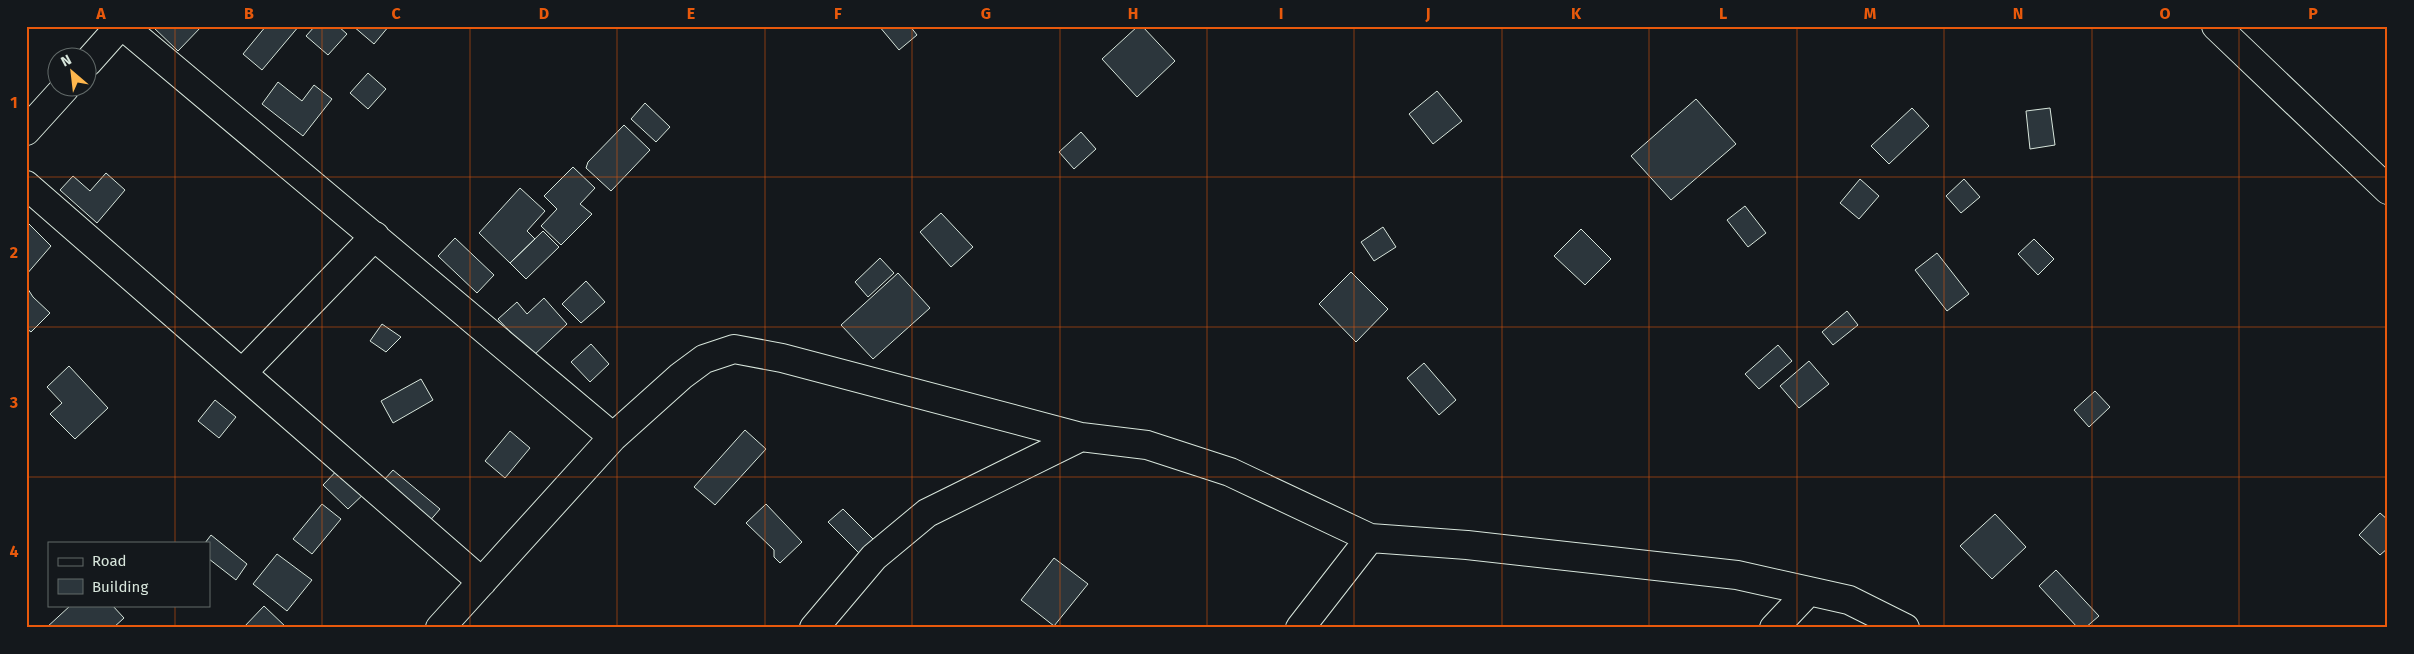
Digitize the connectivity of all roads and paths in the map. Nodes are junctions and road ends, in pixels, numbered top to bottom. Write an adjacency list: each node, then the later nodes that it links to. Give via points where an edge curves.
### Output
1 (122, 26): 3 (street); 8 (street)
2 (2216, 26): 7 (street)
3 (98, 51)
4 (56, 98): 5 (street)
5 (26, 131)
6 (26, 185): 9 (street)
7 (2388, 190)
8 (376, 236): 9 (street); 10 (street)
9 (242, 374): 13 (street)
10 (613, 437): 11 (street, via 704,359 734,350 782,358); 13 (street)
11 (1081, 437): 12 (street, via 1147,445 1230,472); 16 (street, via 927,513 874,557)
12 (1370, 538): 14 (street, via 1467,545 1736,575); 17 (street)
13 (482, 582): 15 (street)
14 (1809, 591): 18 (street); 19 (street, via 1849,600)
15 (440, 628)
16 (814, 628)
17 (1300, 628)
18 (1774, 628)
19 (1905, 628)

